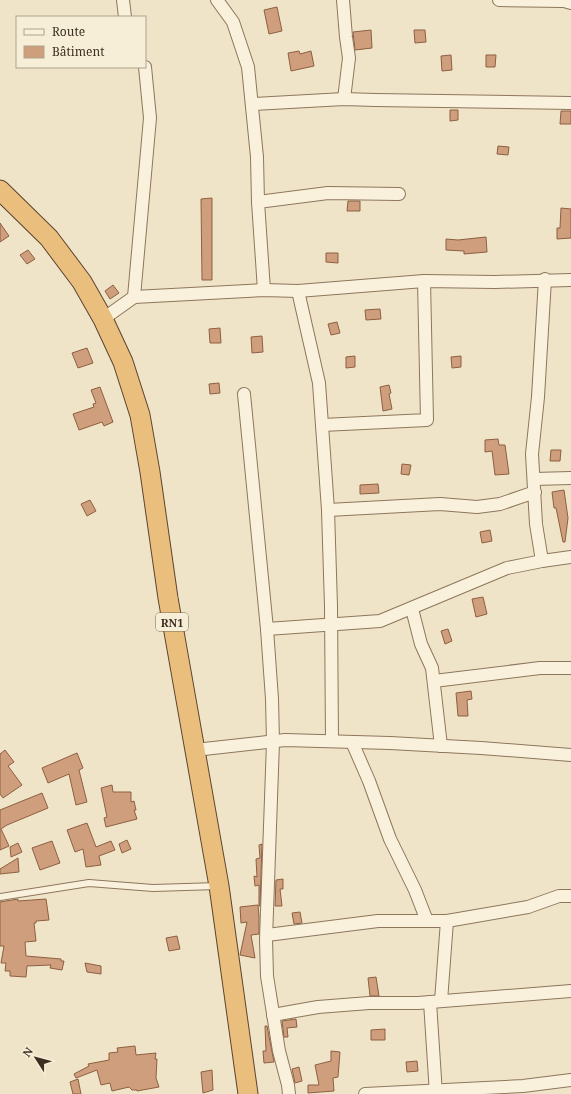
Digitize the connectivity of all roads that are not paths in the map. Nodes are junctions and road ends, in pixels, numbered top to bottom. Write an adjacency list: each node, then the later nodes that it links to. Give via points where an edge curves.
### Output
1 (123, 0): 6 (street)
2 (217, 0): 10 (street, via 232,22 248,67)
3 (344, 0): 8 (street, via 349,58)
4 (499, 0): 5 (street)
5 (571, 3)
6 (125, 16)
7 (145, 68): 19 (street, via 150,118)
8 (344, 99): 9 (street); 10 (street)
9 (571, 103)
10 (252, 104): 13 (street)
11 (0, 190): 20 (highway, RN1, via 50,238 82,282)
12 (400, 194): 13 (street, via 328,193)
13 (258, 202): 17 (street)
14 (545, 279): 15 (street); 16 (street); 24 (street, via 532,454)
15 (571, 280)
16 (424, 282): 18 (street); 22 (street, via 426,420)
17 (264, 290): 18 (street); 19 (street)
18 (298, 291): 22 (street, via 319,383)
19 (134, 297): 20 (street)
20 (103, 319): 38 (highway, RN1, via 123,362 140,415 168,598)
21 (244, 394): 31 (street)
22 (322, 425): 26 (street)
23 (571, 478): 24 (street)
24 (534, 479): 25 (street)
25 (534, 492): 26 (street, via 500,504 477,507 440,504); 28 (street)
26 (328, 510): 30 (street)
27 (571, 557): 28 (street)
28 (542, 560): 29 (street, via 506,568)
29 (412, 609): 30 (street, via 380,621); 33 (street)
30 (331, 625): 31 (street); 34 (street)
31 (267, 629): 35 (street)
32 (571, 668): 33 (street, via 540,668)
33 (434, 681): 37 (street)
34 (332, 741): 35 (street); 36 (street)
35 (273, 742): 38 (street); 45 (street)
36 (352, 742): 37 (street); 43 (street, via 390,839)
37 (441, 746): 39 (street)
38 (195, 750): 40 (highway, RN1)
39 (571, 755)
40 (219, 886): 42 (lane, via 153,888 89,883); 51 (highway, RN1)
41 (571, 896): 44 (street, via 559,896 528,907)
42 (0, 897)
43 (427, 921): 44 (street); 45 (street, via 378,921)
44 (447, 922): 47 (street)
45 (267, 935): 48 (street, via 267,976)
46 (571, 991): 47 (street)
47 (436, 1001): 48 (street, via 318,1007); 50 (street)
48 (273, 1015): 52 (street)
49 (571, 1080): 50 (street)
50 (436, 1092): 53 (street)
51 (248, 1094)
52 (289, 1094)
53 (365, 1094)

